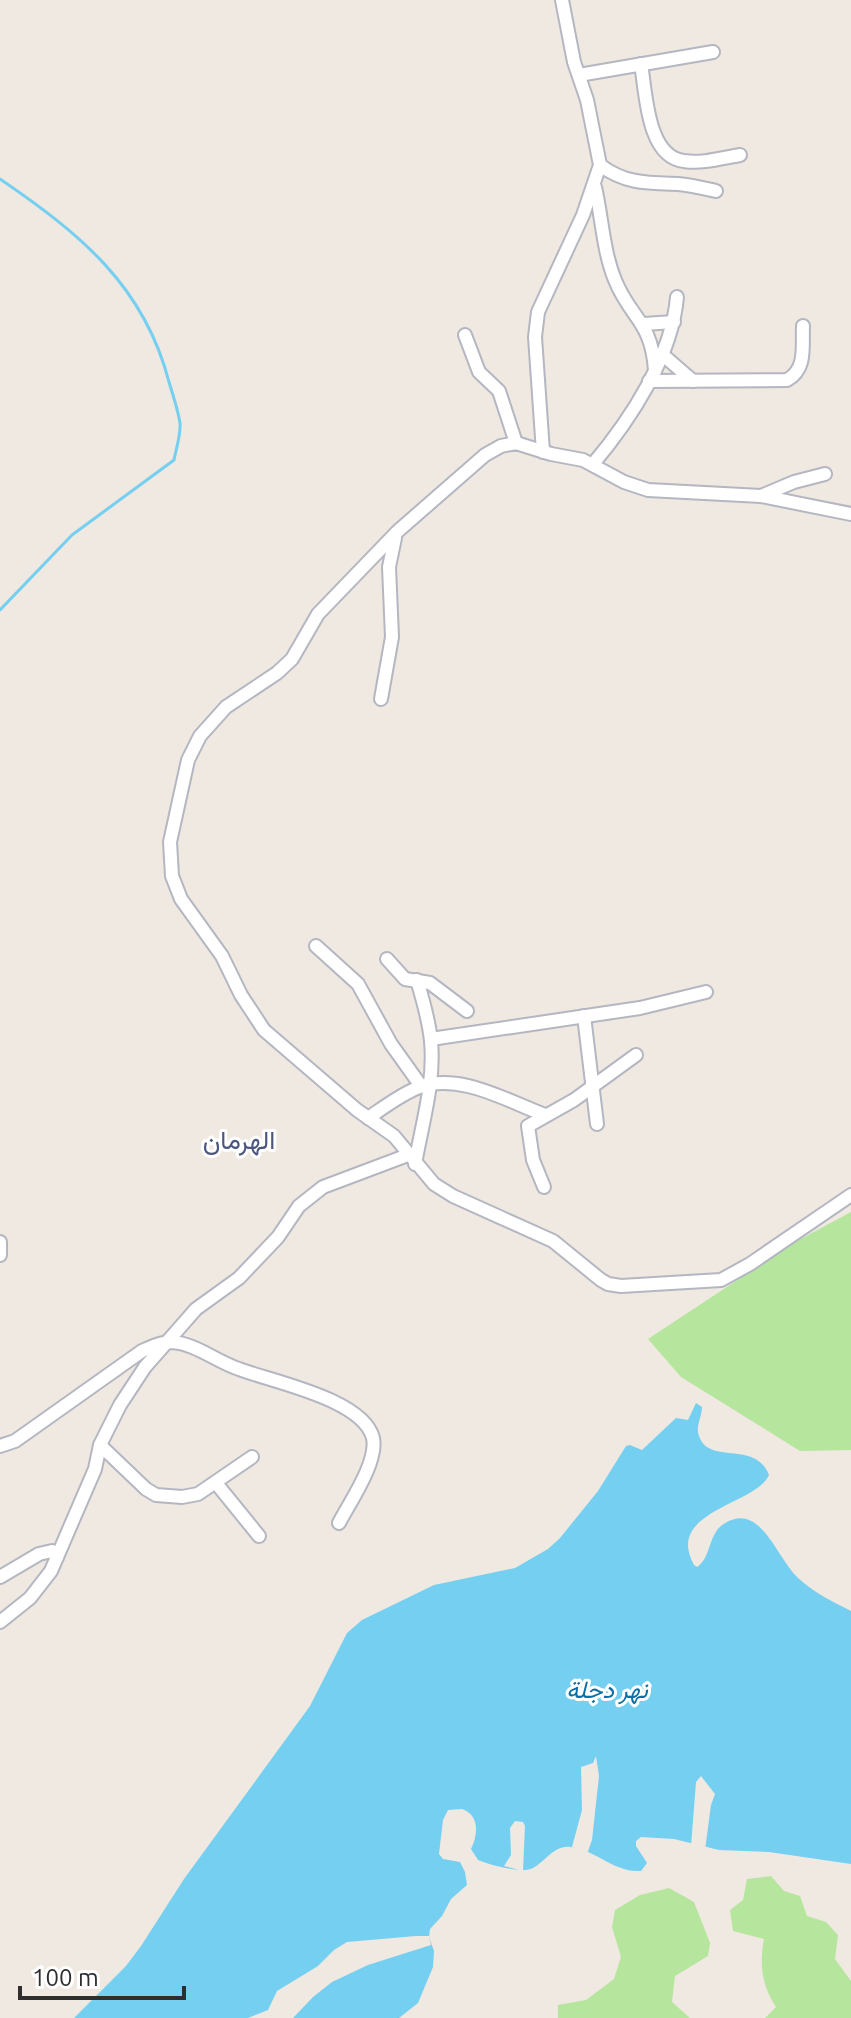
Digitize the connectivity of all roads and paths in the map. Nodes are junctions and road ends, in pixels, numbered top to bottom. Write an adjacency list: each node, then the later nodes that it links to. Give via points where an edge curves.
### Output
1 (562, 0): 4 (street)
2 (713, 52): 3 (street)
3 (641, 64): 4 (street); 5 (street, via 654,134 668,156 694,162)
4 (579, 75): 6 (street)
5 (740, 155)
6 (600, 165): 7 (street); 8 (street, via 635,183)
7 (595, 184): 11 (street, via 614,279); 18 (street, via 538,312)
8 (716, 191)
9 (677, 297): 10 (street)
10 (674, 322): 11 (street); 14 (street)
11 (644, 324): 15 (street, via 653,352)
12 (803, 326): 16 (street, via 802,364 787,380)
13 (465, 335): 17 (street, via 479,372 499,391)
14 (663, 355): 15 (street); 16 (street)
15 (652, 376): 16 (street); 19 (street)
16 (693, 381)
17 (516, 443): 18 (street); 23 (street, via 485,455)
18 (543, 452): 19 (street)
19 (593, 464): 21 (street, via 648,490)
20 (825, 474): 21 (street)
21 (761, 496): 22 (street)
22 (851, 514)
23 (398, 531): 24 (street, via 389,559 392,637); 36 (street, via 318,614 285,666 226,707 200,736 188,760 169,854 181,899 222,956 256,1019 273,1040)
24 (381, 699)
25 (316, 946): 33 (street, via 358,984 384,1032)
26 (387, 959): 27 (street, via 405,979)
27 (417, 980): 29 (street, via 430,983); 31 (street)
28 (706, 992): 30 (street)
29 (467, 1011)
30 (584, 1016): 31 (street); 34 (street)
31 (431, 1039): 33 (street)
32 (636, 1055): 34 (street)
33 (426, 1085): 35 (street, via 471,1087); 36 (street); 38 (street)
34 (594, 1086): 35 (street); 37 (street)
35 (545, 1115): 39 (street, via 527,1129)
36 (368, 1118): 38 (street, via 394,1136)
37 (597, 1124)
38 (412, 1160): 40 (street, via 443,1191 546,1237 616,1286 721,1280); 43 (street, via 323,1187 299,1206 249,1268 196,1309)
39 (544, 1187)
40 (851, 1195)
41 (0, 1242): 42 (street)
42 (0, 1255)
43 (169, 1342): 44 (street, via 132,1385); 45 (street, via 142,1351 15,1441); 48 (street, via 322,1397 366,1425 374,1449 371,1461)
44 (100, 1445): 47 (street, via 156,1495 198,1494); 50 (street)
45 (0, 1446)
46 (252, 1457): 47 (street)
47 (216, 1483): 49 (street)
48 (339, 1523)
49 (259, 1536)
50 (57, 1557): 51 (street, via 46,1551); 52 (street, via 41,1585)
51 (0, 1577)
52 (0, 1622)

